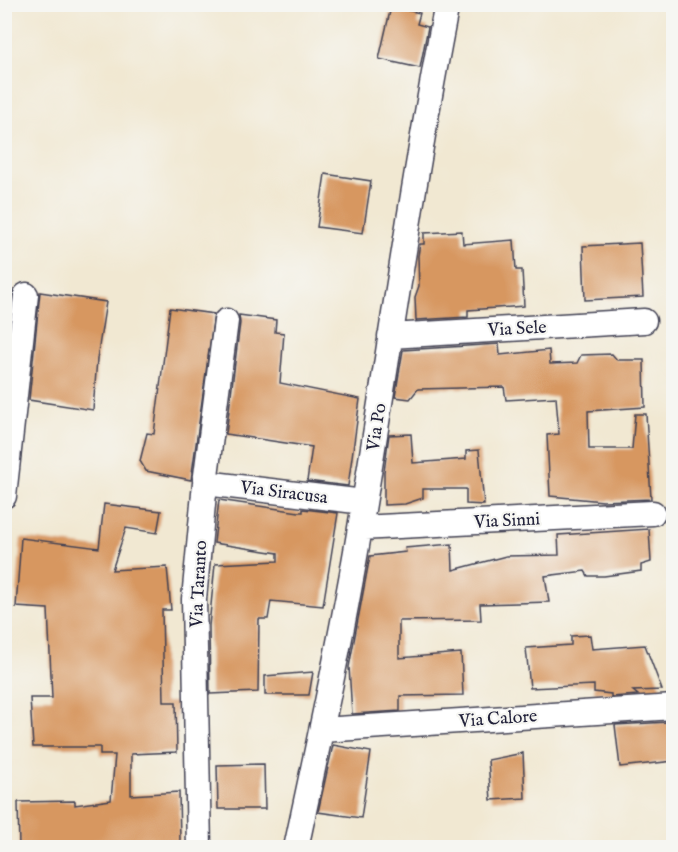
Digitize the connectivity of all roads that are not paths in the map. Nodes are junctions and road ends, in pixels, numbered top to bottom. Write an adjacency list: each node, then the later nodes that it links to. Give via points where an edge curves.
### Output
1 (447, 4): 5 (street, Via Po)
2 (26, 295): 7 (street)
3 (226, 321): 6 (street, Via Taranto)
4 (644, 321): 5 (street, Via Sele)
5 (390, 336): 8 (street, Via Po)
6 (205, 483): 8 (street, Via Siracusa); 13 (street, Via Taranto, via 194,599)
7 (4, 496)
8 (364, 502): 10 (street, Via Po)
9 (653, 513): 10 (street, Via Sinni)
10 (360, 528): 12 (street, Via Po)
11 (674, 707): 12 (street, Via Calore)
12 (322, 730): 14 (street, Via Po)
13 (199, 848)
14 (296, 848)

